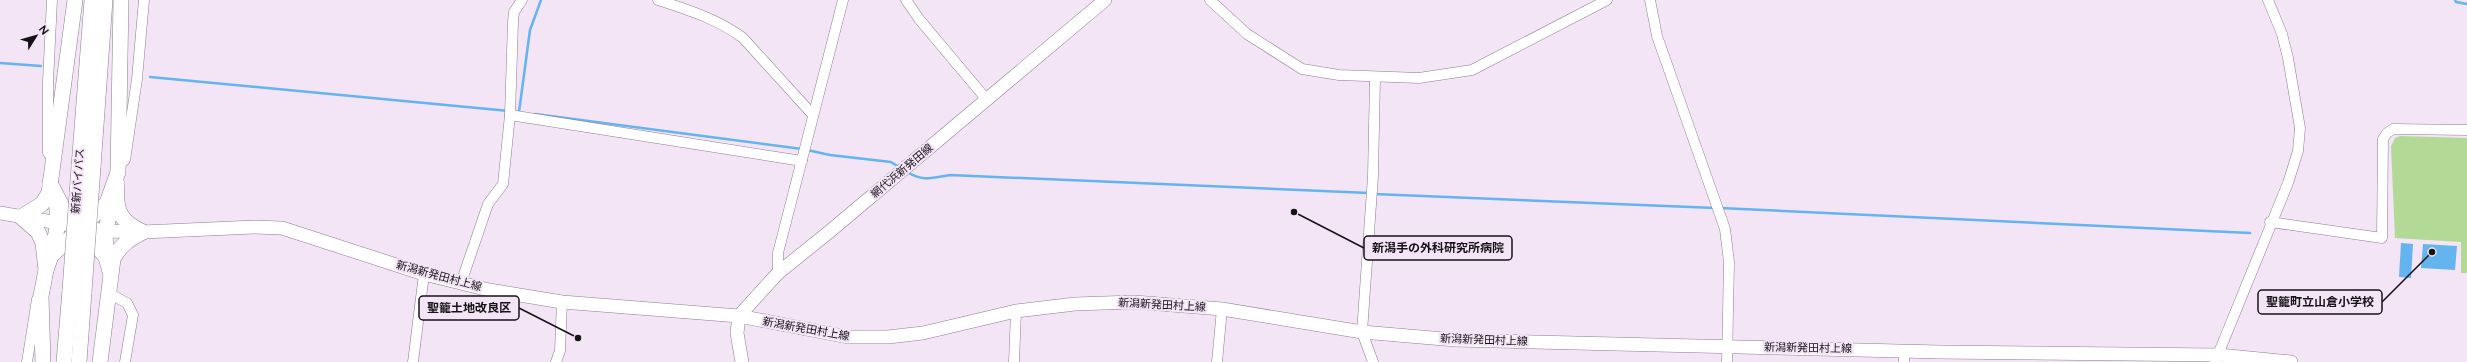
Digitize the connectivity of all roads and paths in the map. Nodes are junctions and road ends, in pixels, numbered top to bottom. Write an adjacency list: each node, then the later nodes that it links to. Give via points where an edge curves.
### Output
1 (52, 0): 21 (street, via 48,153)
2 (75, 0): 21 (highway)
3 (92, 0): 23 (highway, 新新バイパス)
4 (105, 0): 23 (highway, 新新バイパス)
5 (121, 0): 24 (highway)
6 (144, 0): 24 (street, via 125,160)
7 (522, 0): 18 (street, via 514,12 512,22)
8 (658, 0): 19 (street, via 712,19 734,30)
9 (843, 0): 19 (street)
10 (906, 0): 17 (street)
11 (1105, 0): 17 (main road, 網代浜新発田線)
12 (1210, 0): 16 (street, via 1247,34 1302,69)
13 (1606, 0): 16 (street, via 1472,70 1419,78)
14 (1650, 0): 48 (street, via 1657,36 1725,229 1729,262)
15 (2268, 0): 29 (street, via 2282,34 2300,128 2298,151 2288,184)
16 (1375, 78): 47 (street, via 1373,176)
17 (987, 100): 36 (main road, 網代浜新発田線)
18 (510, 115): 22 (street); 39 (street, via 503,184 488,204)
19 (813, 115): 22 (street)
20 (2467, 130): 29 (street, via 2393,129 2387,133 2383,139 2382,238)
21 (52, 157): 25 (highway)
22 (802, 161): 36 (street, via 778,253)
23 (86, 167): 40 (highway, 新新バイパス, bridge)
24 (118, 167): 26 (highway); 31 (highway, via 107,203)
25 (53, 189): 28 (highway, via 42,204); 30 (highway); 31 (highway)
26 (117, 191): 32 (highway); 33 (highway, via 118,206 123,219 129,226)
27 (0, 213): 28 (main road, 新潟新発田村上線)
28 (21, 217): 30 (main road, 新潟新発田村上線); 35 (highway, via 41,237)
29 (2270, 222): 51 (street)
30 (58, 224): 31 (main road, 新潟新発田村上線); 35 (highway)
31 (81, 227): 32 (main road, 新潟新発田村上線); 34 (highway); 35 (highway)
32 (105, 231): 33 (main road, 新潟新発田村上線); 34 (highway)
33 (143, 232): 37 (main road, 新潟新発田村上線, via 282,228); 38 (highway, via 126,241 117,251 113,259)
34 (106, 257): 38 (highway)
35 (48, 263): 42 (highway)
36 (778, 273): 46 (main road, 網代浜新発田線)
37 (424, 274): 39 (main road, 新潟新発田村上線); 58 (street)
38 (111, 278): 41 (highway)
39 (461, 283): 43 (main road, 新潟新発田村上線)
40 (77, 291): 54 (highway, 新新バイパス); 55 (highway, 新新バイパス)
41 (110, 294): 56 (highway); 57 (street, via 127,303 133,315)
42 (41, 296): 52 (street, via 35,301); 53 (highway)
43 (562, 302): 46 (main road, 新潟新発田村上線); 59 (street, via 560,352)
44 (1222, 309): 45 (main road, 新潟新発田村上線, via 1134,302 1075,304); 47 (main road, 新潟新発田村上線); 62 (street)
45 (1016, 311): 46 (main road, 新潟新発田村上線, via 923,333 888,338 848,337); 61 (street)
46 (739, 316): 60 (main road, via 737,333)
47 (1362, 332): 48 (main road, 新潟新発田村上線, via 1456,340); 63 (street)
48 (1728, 347): 49 (main road, 新潟新発田村上線); 64 (street)
49 (1904, 356): 50 (main road, 新潟新発田村上線)
50 (2087, 358): 51 (main road, 新潟新発田村上線)
51 (2217, 359): 65 (main road, 新潟新発田村上線)
52 (27, 362)
53 (43, 362)
54 (64, 362)
55 (80, 362)
56 (100, 362)
57 (125, 362)
58 (413, 362)
59 (556, 362)
60 (742, 362)
61 (1014, 362)
62 (1217, 362)
63 (1373, 362)
64 (1727, 362)
65 (2291, 362)

